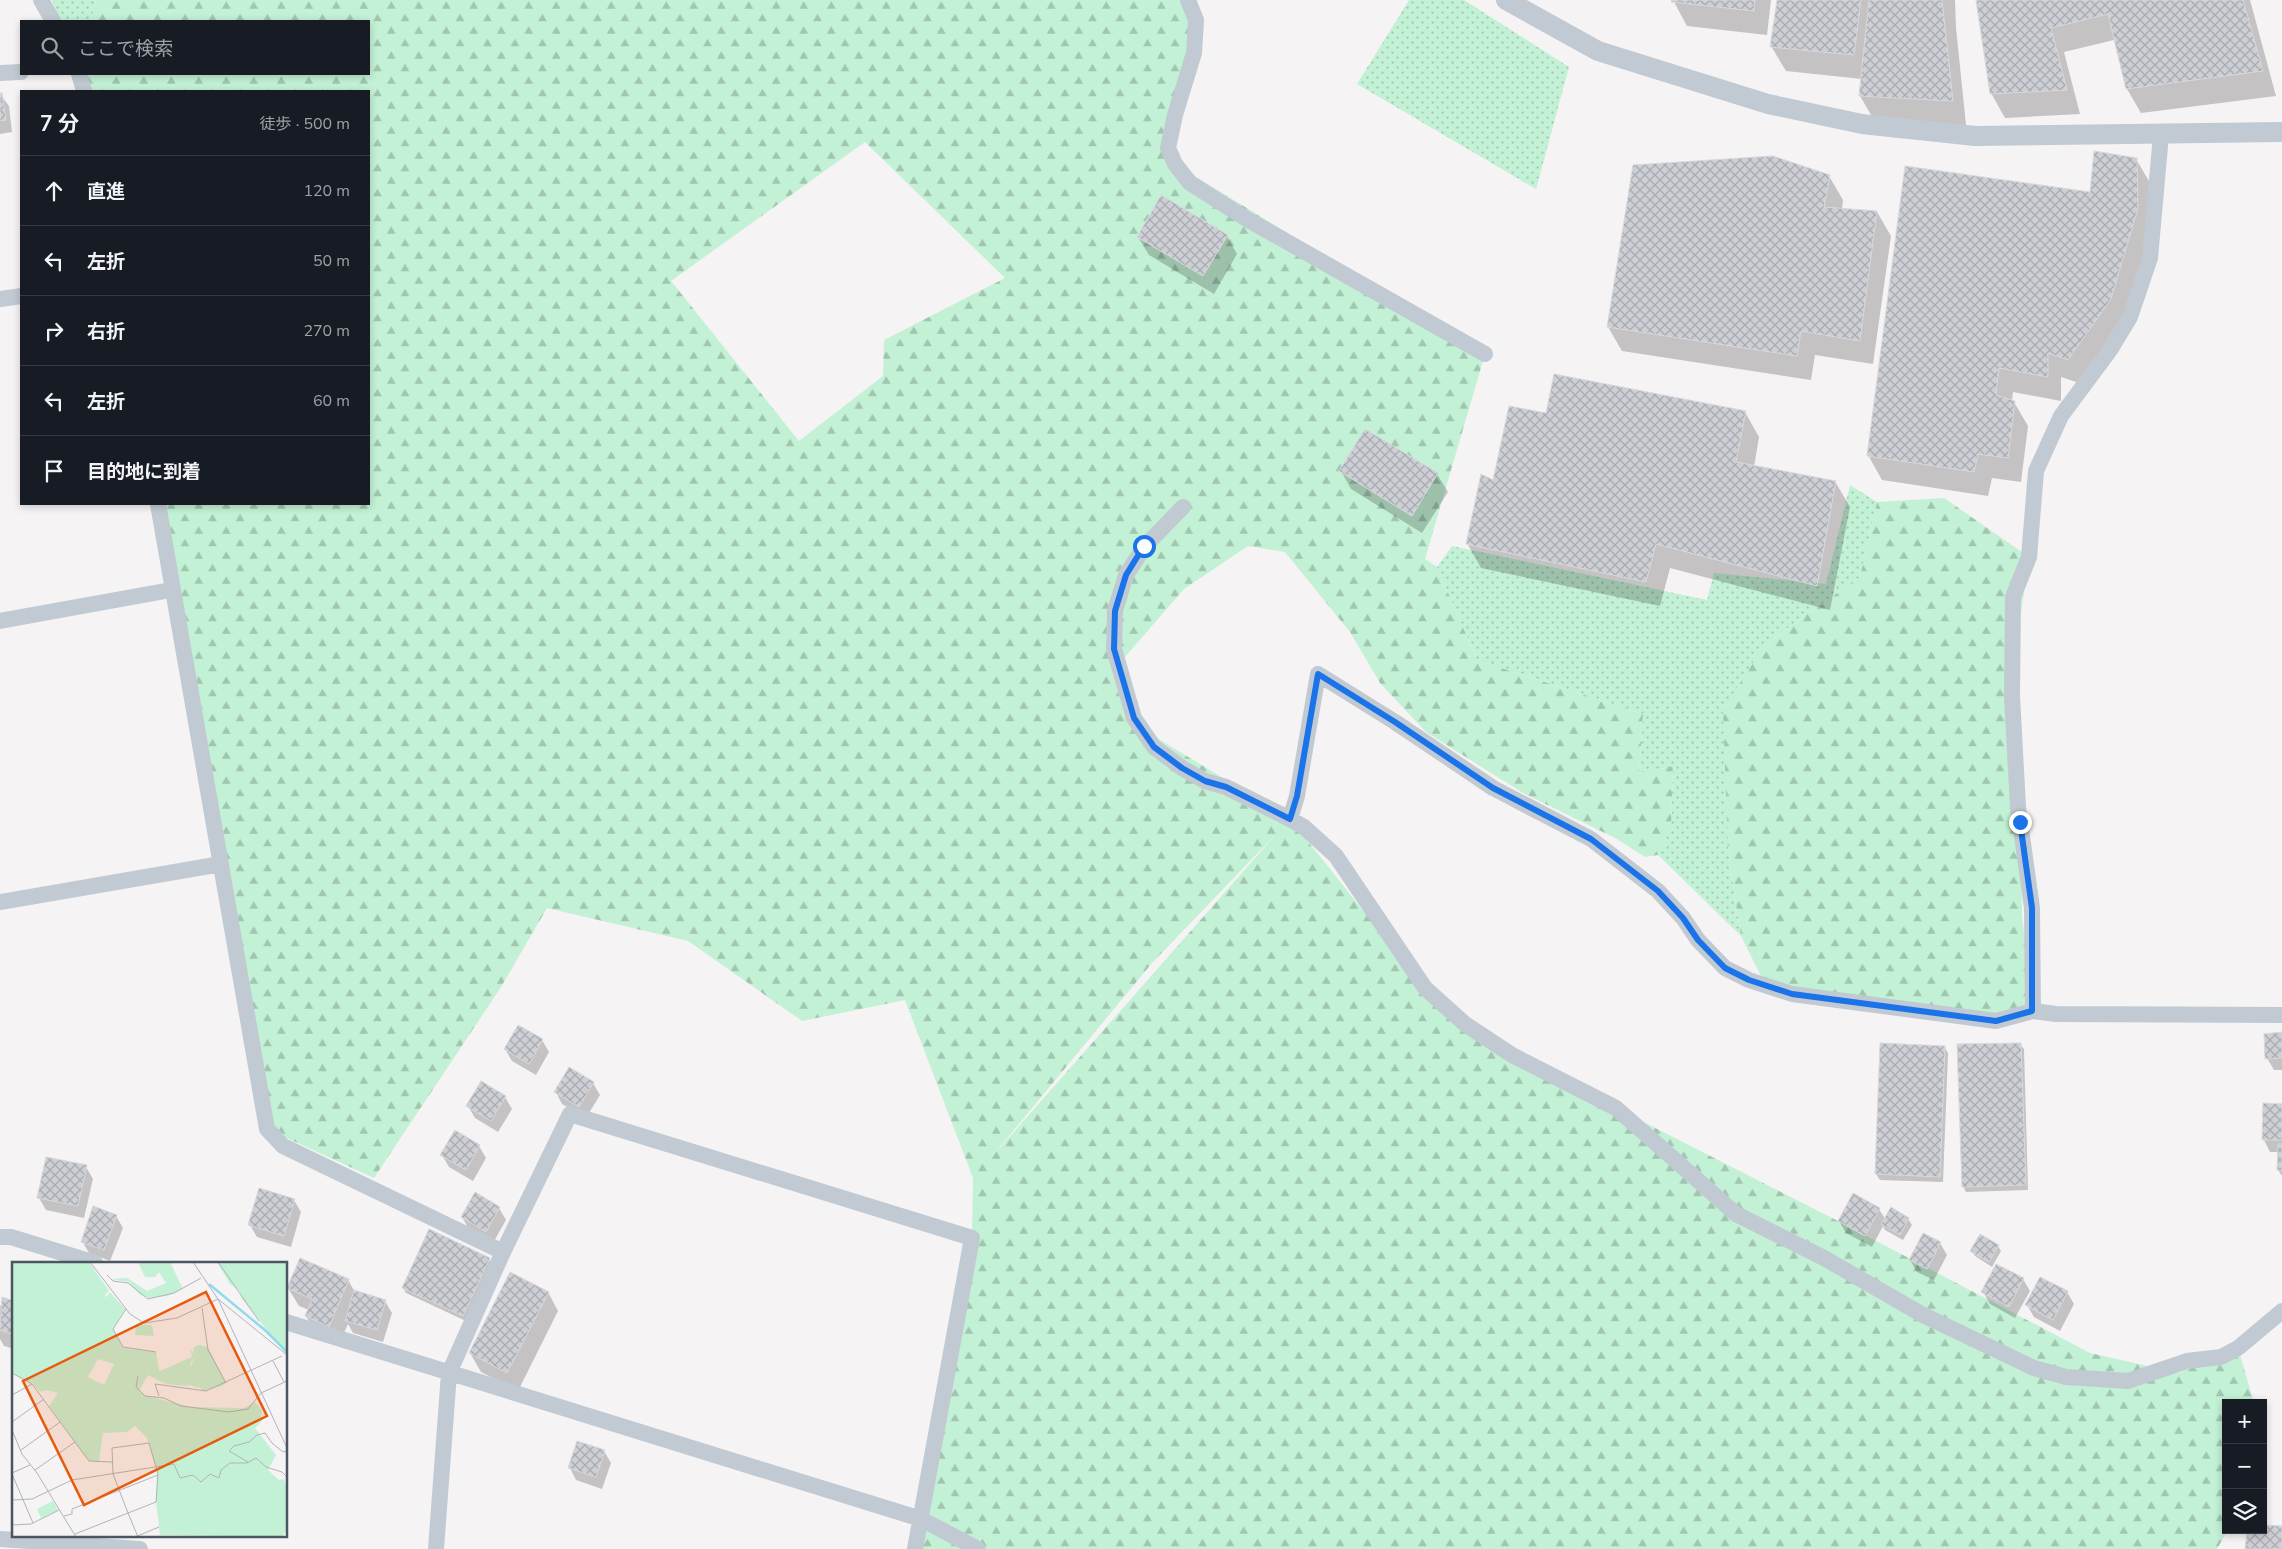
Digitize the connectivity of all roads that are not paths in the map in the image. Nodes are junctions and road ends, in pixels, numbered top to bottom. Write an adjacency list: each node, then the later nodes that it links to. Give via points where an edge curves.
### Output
1 (41, 0): 4 (street)
2 (1188, 0): 13 (street, via 1196,20 1194,53 1168,148 1175,164 1190,183 1245,218)
3 (1506, 0): 10 (street, via 1598,51 1768,104 1862,124 1975,136)
4 (53, 20)
5 (20, 72): 6 (street)
6 (0, 73)
7 (79, 75): 8 (street)
8 (84, 90)
9 (2282, 132): 10 (street)
10 (2161, 135): 21 (street, via 2150,258 2130,317 2061,416 2036,471 2029,557 2012,597 2012,696 2018,807 2032,908)
11 (20, 296): 12 (street)
12 (0, 299)
13 (1485, 354)
14 (158, 505): 16 (street)
15 (1183, 506): 18 (street, via 1144,546 1126,575 1115,611 1114,649 1134,718 1154,747 1182,768)
16 (171, 590): 17 (street); 19 (street)
17 (0, 620)
18 (1290, 819): 21 (street, via 1297,796 1318,674 1493,788 1591,839 1658,891 1725,968 1749,980 1792,994 1996,1021); 26 (street, via 1304,827 1336,856 1425,988 1465,1024 1512,1055 1616,1108 1736,1214 1824,1258 1923,1316 2034,1368 2066,1377 2128,1381 2187,1361 2221,1357 2238,1348)
19 (221, 864): 20 (street); 24 (street, via 267,1129 283,1146)
20 (0, 902)
21 (2032, 1011): 22 (street, via 2056,1014)
22 (2282, 1015)
23 (0, 1237): 25 (street, via 11,1237)
24 (503, 1252): 28 (street); 29 (street, via 570,1114 972,1238)
25 (92, 1262)
26 (2282, 1311)
27 (288, 1323): 28 (street)
28 (449, 1373): 29 (street); 32 (street)
29 (921, 1519): 33 (street); 34 (street)
30 (0, 1539): 31 (street)
31 (140, 1549)
32 (436, 1549)
33 (914, 1549)
34 (978, 1549)

